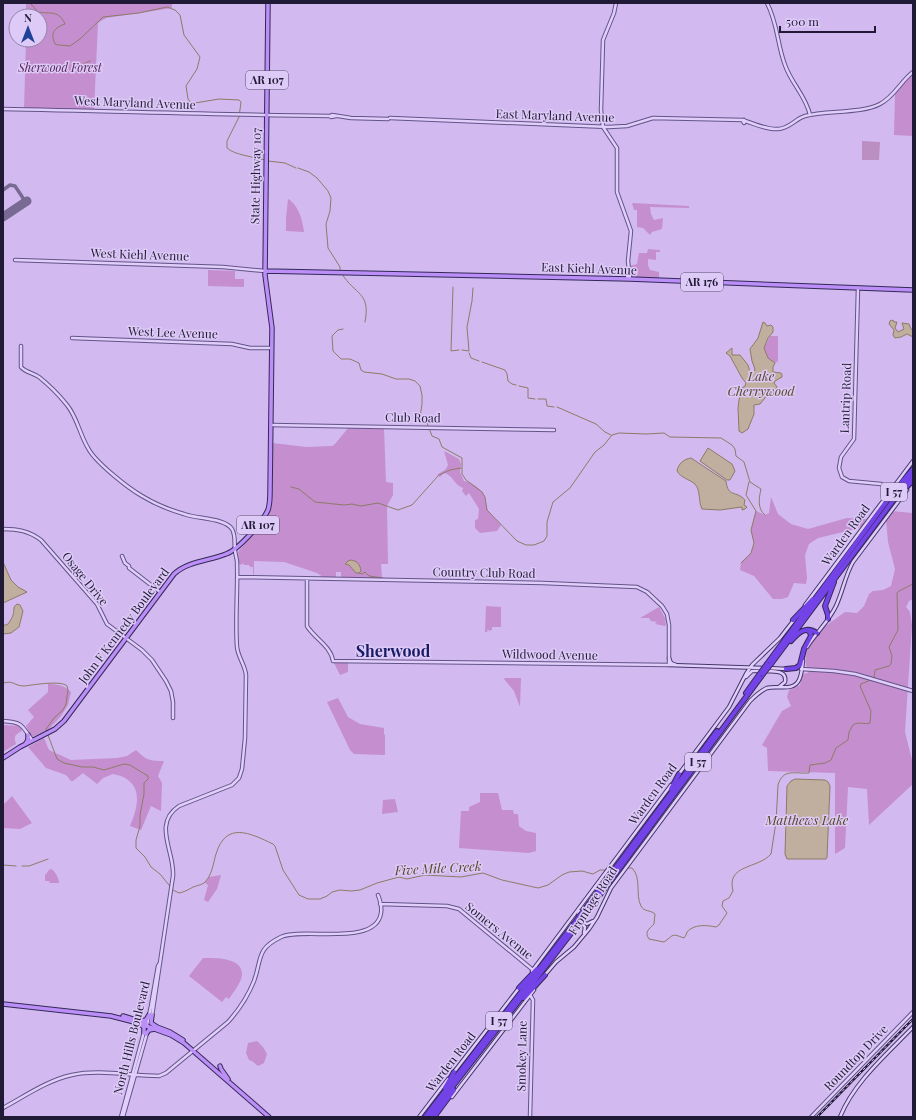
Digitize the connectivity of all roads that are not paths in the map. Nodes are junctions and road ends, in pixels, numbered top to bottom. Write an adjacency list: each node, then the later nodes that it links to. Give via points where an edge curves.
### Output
1 (268, 3): 7 (main road, State Highway 107 / AR 107)
2 (616, 3): 8 (street, via 603,40)
3 (767, 3): 6 (street, via 775,21 785,67 804,99)
4 (913, 72): 6 (street, East Maryland Avenue, via 891,97 876,106)
5 (3, 109): 7 (street, West Maryland Avenue)
6 (810, 115): 8 (street, East Maryland Avenue, via 777,130 745,121 653,118 622,127)
7 (266, 116): 8 (street, East Maryland Avenue, via 333,116); 10 (main road, State Highway 107 / AR 107)
8 (602, 127): 11 (street, via 617,148 617,192 632,234 628,254)
9 (15, 260): 10 (street, West Kiehl Avenue, via 223,267)
10 (265, 271): 11 (main road, East Kiehl Avenue / AR 176); 16 (main road, State Highway 107 / AR 107, via 272,323)
11 (628, 279): 12 (main road, East Kiehl Avenue / AR 176)
12 (858, 288): 13 (main road, East Kiehl Avenue / AR 176); 25 (street, Lantrip Road, via 854,439 841,457 840,471 847,481 881,484)
13 (913, 290)
14 (72, 338): 16 (street, West Lee Avenue)
15 (21, 346): 30 (street, North Hills Boulevard, via 21,367 49,385 67,405 87,448 95,458 130,488 148,499 186,515 227,525 234,534)
16 (272, 348): 17 (main road, John F Kennedy Boulevard / AR 107)
17 (271, 425): 18 (street, Club Road); 30 (main road, John F Kennedy Boulevard / AR 107, via 269,508)
18 (554, 430)
19 (913, 461): 25 (street, Warden Road)
20 (913, 465): 23 (highway)
21 (913, 469): 23 (highway, I 57)
22 (913, 474): 26 (highway, I 57)
23 (905, 478): 27 (highway, I 57)
24 (913, 481): 26 (highway); 27 (street)
25 (891, 490): 38 (street, Warden Road)
26 (885, 511): 27 (highway, I 57)
27 (880, 519): 28 (highway, I 57)
28 (873, 527): 32 (highway, I 57); 35 (highway, I 57); 37 (street, via 849,568 837,605)
29 (3, 529): 41 (street, Osage Drive, via 22,530 41,540 97,604 108,624)
30 (235, 550): 33 (street, North Hills Boulevard); 36 (main road, John F Kennedy Boulevard / AR 107, via 181,568 173,574)
31 (122, 556): 36 (street, via 129,568)
32 (839, 573): 37 (highway, via 825,606); 42 (highway, I 57)
33 (237, 577): 34 (street, Country Club Road); 84 (street, North Hills Boulevard, via 237,648 245,666 246,679 242,771 232,785 181,805 169,816 166,824 173,868 172,886)
34 (307, 579): 43 (street, Country Club Road, via 637,587 647,592 667,614 670,625); 47 (street, Wildwood Avenue, via 307,625 333,656 333,661)
35 (829, 581): 38 (highway); 45 (highway, I 57)
36 (160, 592): 41 (main road, John F Kennedy Boulevard / AR 107)
37 (828, 619): 40 (street)
38 (793, 620): 44 (street, Warden Road, via 780,638)
39 (807, 630): 40 (highway); 42 (highway, via 800,632); 52 (highway, via 811,636 800,665 796,668)
40 (817, 633): 46 (street, via 805,651)
41 (126, 638): 60 (street, Osage Drive, via 149,657 166,680 173,696); 63 (main road, John F Kennedy Boulevard / AR 107, via 66,719 52,730)
42 (783, 649): 45 (highway, I 57)
43 (669, 658): 47 (street, Country Club Road); 48 (street)
44 (756, 660): 50 (street, Warden Road); 51 (street)
45 (768, 665): 51 (street, Wildwood Avenue); 52 (street, Wildwood Avenue); 56 (highway, I 57, bridge)
46 (802, 665): 53 (street); 54 (street)
47 (669, 666): 48 (street, Wildwood Avenue)
48 (678, 666): 49 (street, Wildwood Avenue)
49 (739, 667): 50 (street, Wildwood Avenue); 55 (street, via 744,670)
50 (750, 668): 51 (street, Wildwood Avenue); 55 (street, Warden Road)
51 (755, 668)
52 (786, 668): 53 (street, Wildwood Avenue)
53 (801, 669): 54 (street, Wildwood Avenue); 57 (street, Frontage Road, via 800,679 795,685)
54 (806, 669): 58 (street, Wildwood Avenue, via 870,678)
55 (745, 675): 59 (street, Warden Road)
56 (761, 675): 67 (highway, I 57); 68 (highway, I 57)
57 (775, 688): 59 (street, via 785,682 784,674 754,671 748,674); 72 (street, Frontage Road, via 762,690 748,704 623,871 607,894)
58 (913, 691)
59 (736, 694): 66 (street, Warden Road)
60 (173, 718)
61 (3, 721): 62 (street, via 18,723)
62 (28, 735): 63 (street); 64 (main road)
63 (32, 740): 64 (main road, John F Kennedy Boulevard / AR 107)
64 (25, 744): 65 (main road, John F Kennedy Boulevard / AR 107)
65 (3, 758)
66 (679, 774): 67 (highway); 71 (street, Warden Road)
67 (658, 811): 68 (highway, I 57)
68 (632, 849): 74 (highway, I 57, bridge)
69 (379, 896): 70 (street)
70 (380, 904): 77 (street, Somers Avenue, via 447,906 458,909); 90 (street, via 381,914 377,922 360,932 289,935 269,943 261,954 252,986 235,1013)
71 (581, 906): 72 (street, via 578,916 583,922 591,923); 73 (street, Warden Road)
72 (597, 917): 75 (street, Frontage Road)
73 (567, 926): 75 (street, via 576,920 582,923 585,928); 77 (street, Warden Road)
74 (575, 926): 76 (highway, I 57); 82 (highway, I 57)
75 (582, 939): 78 (street, Frontage Road)
76 (551, 954): 79 (highway); 101 (highway, I 57)
77 (533, 970): 79 (street, Warden Road)
78 (545, 975): 80 (street, Frontage Road); 82 (highway)
79 (519, 988): 93 (street, Warden Road)
80 (530, 995): 103 (street, Frontage Road); 104 (street, Smokey Lane, via 533,1000)
81 (3, 1004): 85 (main road, via 111,1016)
82 (513, 1008): 91 (highway, I 57)
83 (913, 1012): 105 (street, Roundtop Drive)
84 (151, 1015): 85 (main road); 86 (street, North Hills Boulevard); 88 (main road, via 152,1023)
85 (139, 1022): 86 (main road); 89 (main road)
86 (148, 1025): 88 (main road); 89 (street, North Hills Boulevard)
87 (913, 1027): 106 (street, via 866,1076)
88 (157, 1028): 89 (main road); 90 (main road)
89 (145, 1034): 94 (street, North Hills Boulevard)
90 (194, 1051): 94 (street, via 159,1076); 95 (main road); 98 (main road)
91 (470, 1064): 102 (highway, I 57); 103 (highway)
92 (220, 1066): 95 (main road)
93 (454, 1072): 100 (street, Warden Road); 101 (highway)
94 (134, 1075): 96 (street, via 85,1073 69,1076); 97 (street, North Hills Boulevard)
95 (228, 1079): 99 (main road)
96 (3, 1108)
97 (122, 1117)
98 (269, 1117)
99 (273, 1117)
100 (419, 1117)
101 (424, 1117)
102 (429, 1117)
103 (435, 1117)
104 (530, 1117)
105 (811, 1117)
106 (840, 1117)

